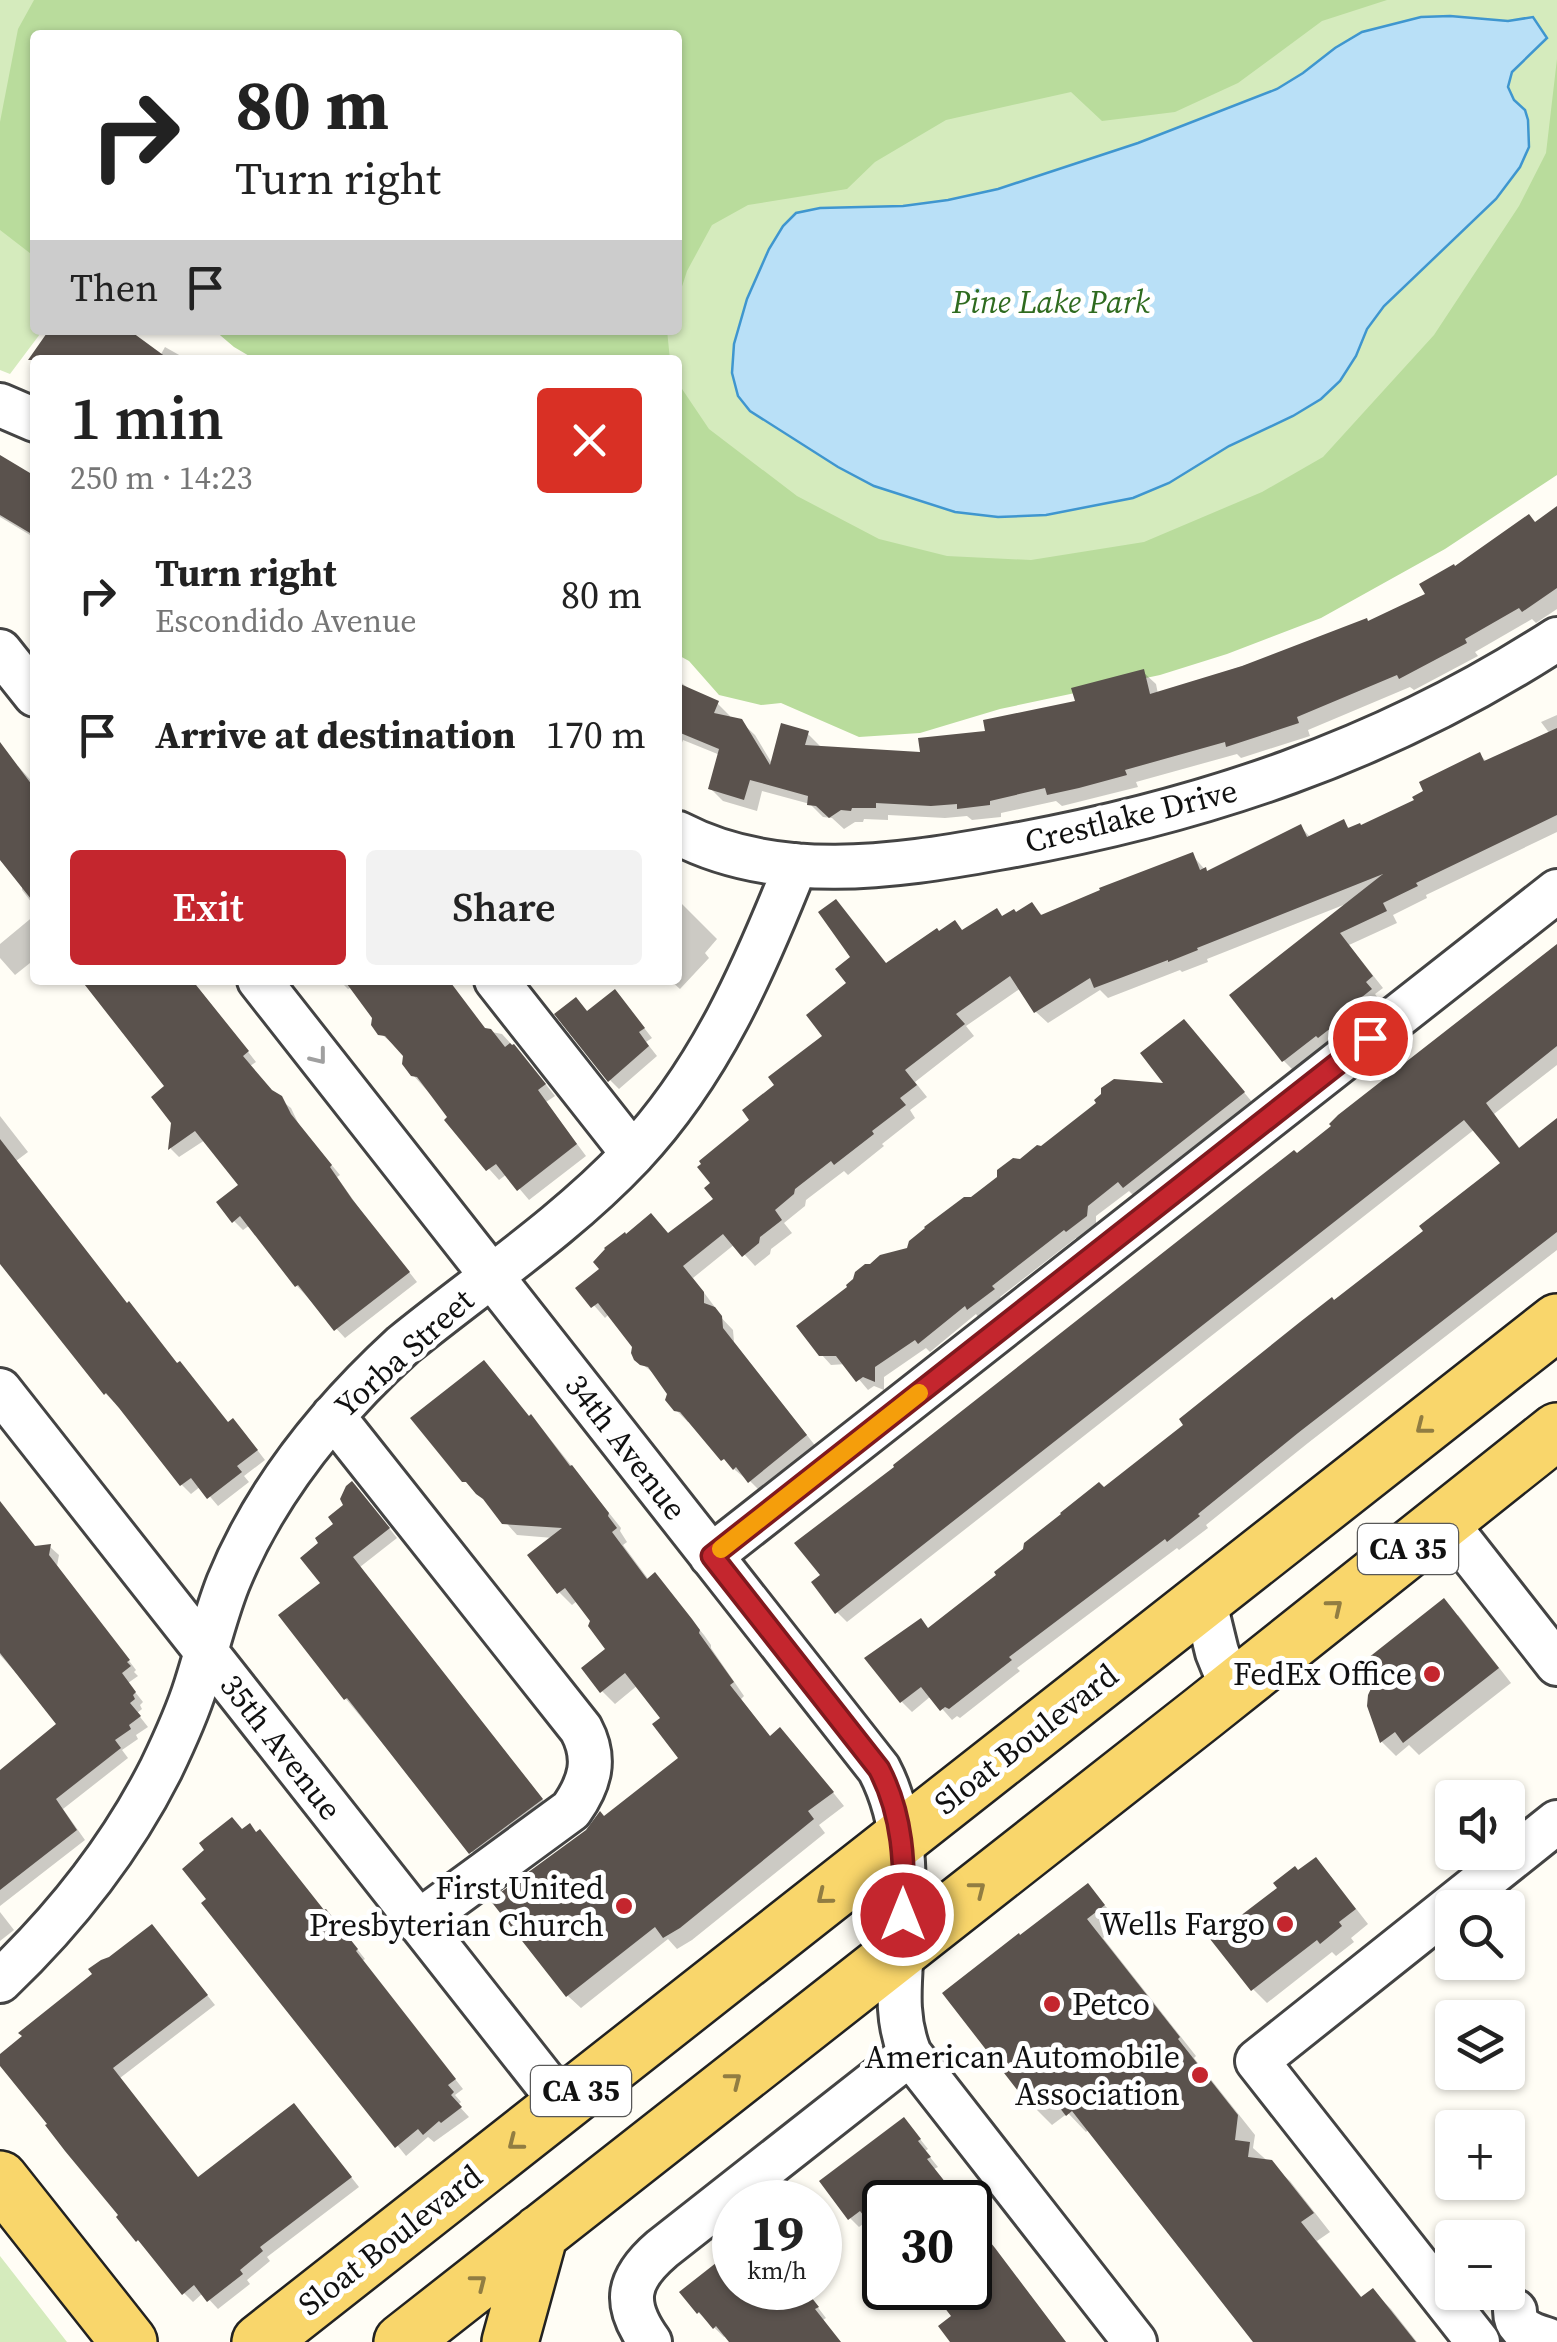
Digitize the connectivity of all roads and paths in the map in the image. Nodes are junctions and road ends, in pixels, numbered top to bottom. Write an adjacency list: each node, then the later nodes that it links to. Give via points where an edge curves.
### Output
1 (0, 405): 2 (street)
2 (30, 418)
3 (1557, 639): 7 (street, Crestlake Drive, via 1414,722 1206,801 977,852 862,866)
4 (0, 651): 5 (street)
5 (30, 689)
6 (682, 835): 7 (street, Crestlake Drive, via 744,858)
7 (796, 866): 11 (street, Yorba Street, via 720,1035)
8 (1557, 891): 18 (street)
9 (263, 985): 12 (street, 34th Avenue, one-way to 12)
10 (500, 985): 11 (street)
11 (633, 1154): 12 (street, Yorba Street)
12 (491, 1276): 15 (street, Yorba Street, via 377,1369); 18 (street, 34th Avenue)
13 (1557, 1322): 19 (main road, Sloat Boulevard / CA 35, one-way to 19)
14 (0, 1390): 20 (street, 35th Avenue)
15 (333, 1416): 20 (street, Yorba Street, via 252,1533); 25 (street, via 588,1743 588,1776 571,1810)
16 (1557, 1431): 17 (main road, CA 35)
17 (1444, 1520): 21 (street); 22 (main road, CA 35, one-way to 17)
18 (712, 1556): 24 (street, 34th Avenue, via 872,1759 895,1806)
19 (1204, 1599): 22 (street, via 1217,1652); 24 (main road, Sloat Boulevard / CA 35)
20 (206, 1651): 25 (street, 35th Avenue); 27 (street, Yorba Street, via 180,1727 114,1851)
21 (1557, 1664)
22 (1246, 1679): 26 (main road, CA 35, one-way to 22)
23 (1557, 1822): 39 (street, via 1256,2061)
24 (901, 1837): 26 (street, 34th Avenue); 29 (main road, Sloat Boulevard / CA 35, one-way to 29)
25 (418, 1922): 29 (street, 35th Avenue)
26 (902, 1949): 28 (street, 34th Avenue, via 898,1998); 31 (main road, CA 35, one-way to 26)
27 (0, 1981)
28 (910, 2054): 37 (street, via 640,2270 633,2284 634,2315); 38 (street)
29 (563, 2105): 34 (main road, Sloat Boulevard / CA 35, one-way to 34)
30 (0, 2179): 33 (main road)
31 (540, 2233): 35 (main road, CA 35, one-way to 31); 36 (main road)
32 (1515, 2312): 40 (street, via 1522,2330)
33 (128, 2342)
34 (260, 2342)
35 (402, 2342)
36 (510, 2342)
37 (650, 2342)
38 (1135, 2342)
39 (1478, 2342)
40 (1554, 2342)

